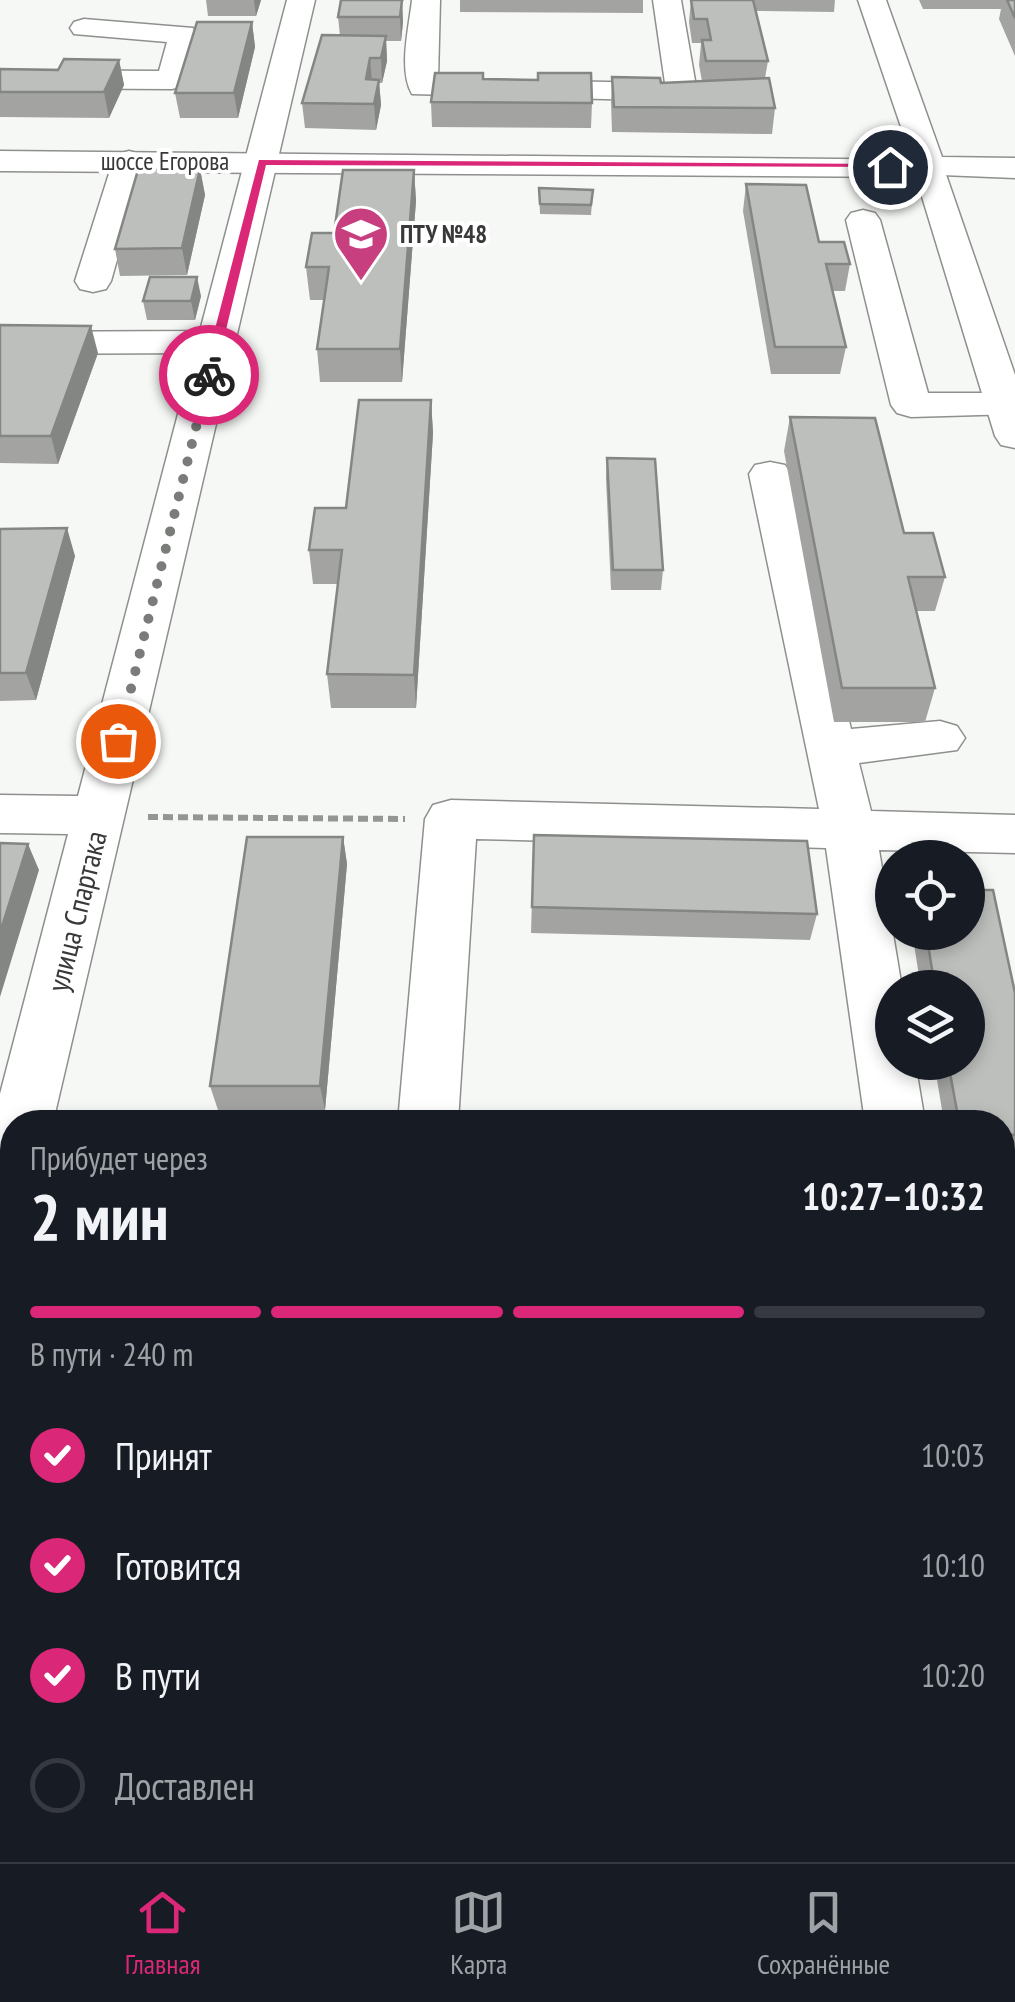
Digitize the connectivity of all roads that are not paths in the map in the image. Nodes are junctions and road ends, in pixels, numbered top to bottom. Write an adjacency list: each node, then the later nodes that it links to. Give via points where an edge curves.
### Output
1 (194, 0): 6 (street)
2 (426, 0): 10 (street)
3 (667, 0): 10 (street, via 682,92 422,88)
4 (872, 0): 15 (street)
5 (84, 28): 6 (street)
6 (184, 34): 7 (street); 11 (street, via 172,80)
7 (220, 35)
8 (293, 36): 14 (street, улица Спартака)
9 (383, 54): 10 (street)
10 (421, 54)
11 (0, 79)
12 (0, 161): 13 (street, шоссе Егорова)
13 (129, 161): 14 (street, шоссе Егорова); 18 (street)
14 (262, 162): 15 (street, шоссе Егорова); 20 (street, улица Спартака)
15 (930, 168): 16 (street, шоссе Егорова); 21 (street)
16 (1012, 176)
17 (862, 220): 21 (street, via 911,405)
18 (93, 280)
19 (0, 342): 20 (street)
20 (217, 342): 26 (street, улица Спартака)
21 (1010, 421)
22 (770, 474): 24 (street)
23 (940, 738): 24 (street)
24 (831, 748): 27 (street)
25 (0, 814): 26 (street)
26 (100, 816): 29 (street, улица Спартака)
27 (849, 829): 28 (street); 30 (street, via 452,820); 31 (street)
28 (1015, 834)
29 (26, 1110)
30 (429, 1110)
31 (893, 1110)

